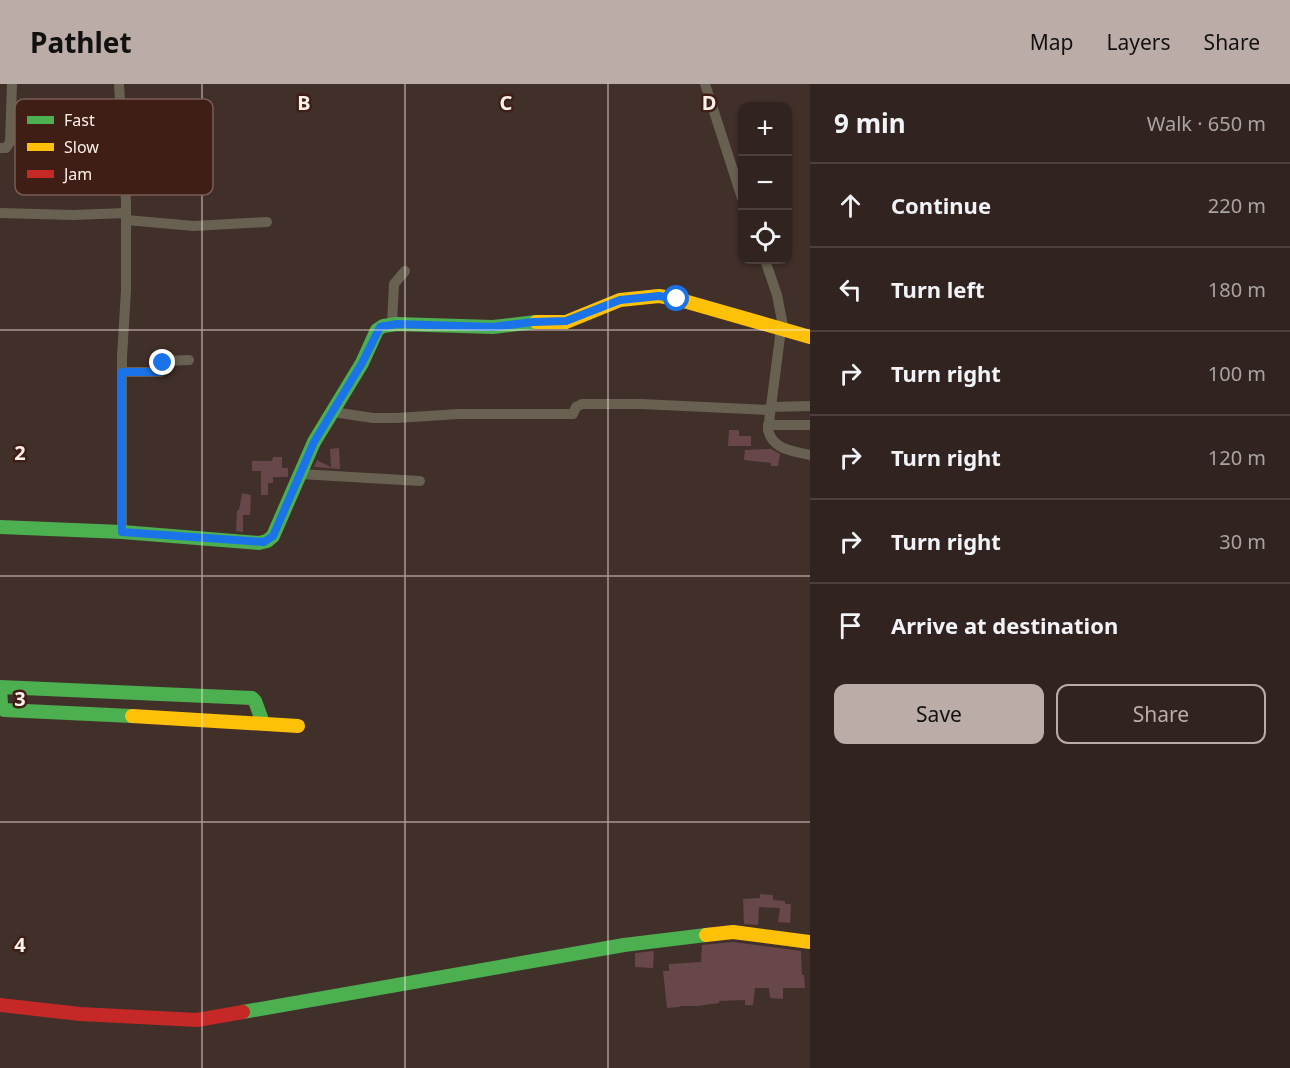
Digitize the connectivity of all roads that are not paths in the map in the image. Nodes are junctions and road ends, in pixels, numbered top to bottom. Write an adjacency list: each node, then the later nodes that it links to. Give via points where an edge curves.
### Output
1 (12, 84): 5 (street, via 10,142 6,148)
2 (119, 84): 4 (street)
3 (705, 84): 6 (street)
4 (120, 99)
5 (0, 148)
6 (738, 186)
7 (125, 195): 9 (street)
8 (0, 213): 9 (street)
9 (126, 216): 10 (street, via 194,226); 17 (street)
10 (267, 222)
11 (766, 264): 14 (street)
12 (405, 271): 13 (street, via 394,284)
13 (392, 324): 14 (street, via 493,327 566,321 620,300 659,296); 20 (street, via 377,330)
14 (783, 330): 15 (street); 19 (street)
15 (810, 337)
16 (189, 360): 17 (street, via 165,361 160,372)
17 (122, 372): 27 (street)
18 (810, 406): 19 (street)
19 (770, 409): 20 (street, via 582,404 576,406 573,414 389,418); 22 (street)
20 (333, 412): 24 (street)
21 (810, 425): 22 (street)
22 (768, 426): 23 (street, via 775,444)
23 (810, 454)
24 (300, 474): 25 (street); 27 (street, via 273,536 267,541)
25 (420, 481)
26 (0, 528): 27 (street)
27 (122, 532)
28 (55, 690): 29 (street); 29 (street, via 0,687 4,710); 30 (street, via 252,698)
29 (54, 711): 30 (street)
30 (263, 723): 31 (street)
31 (298, 726)
32 (810, 942): 33 (street, via 719,933 624,945 197,1020)
33 (0, 1005)

